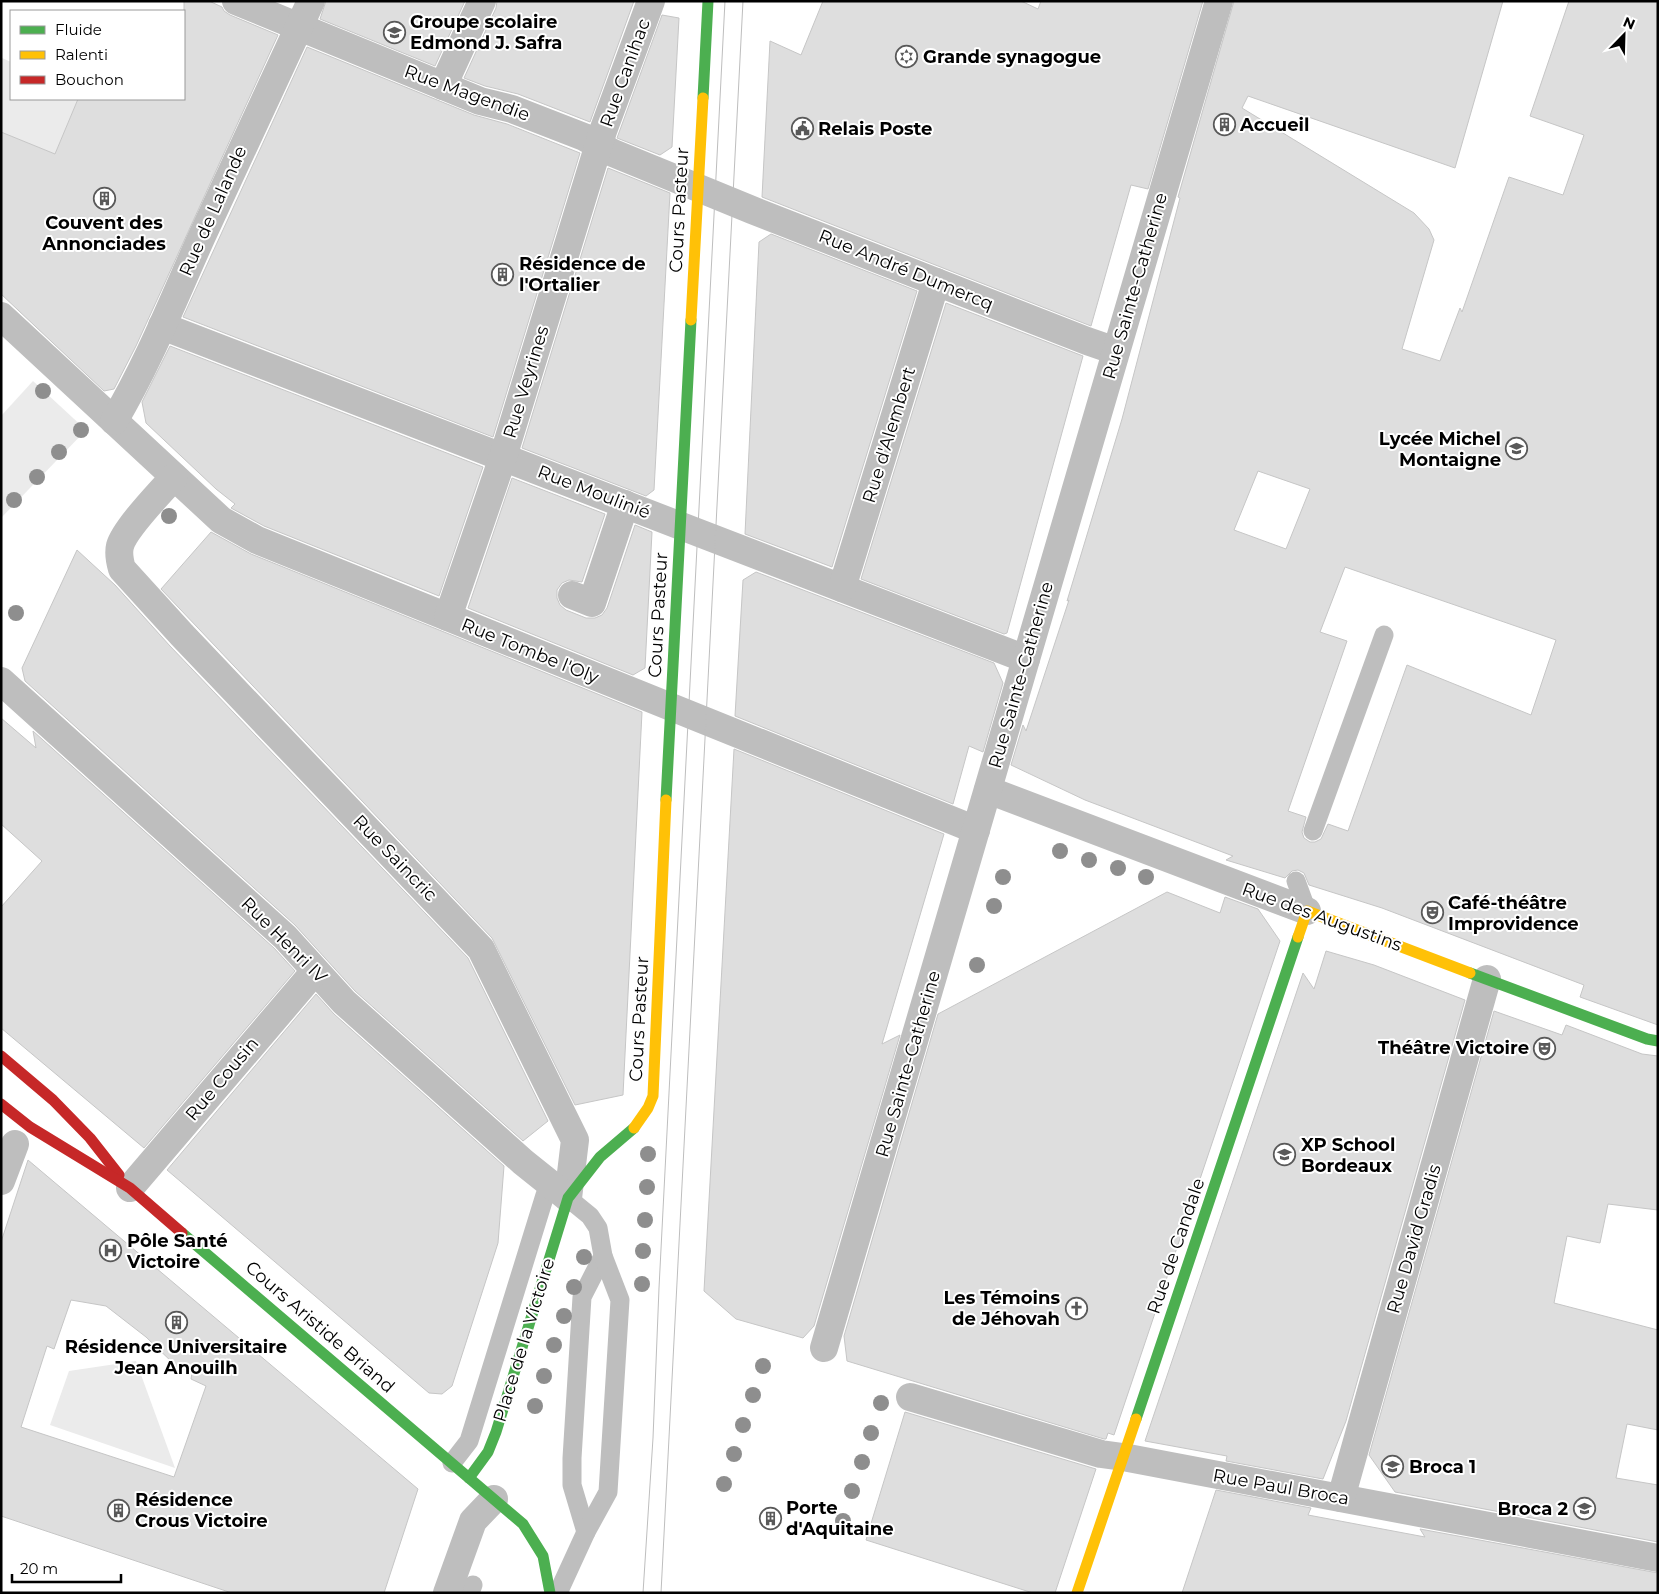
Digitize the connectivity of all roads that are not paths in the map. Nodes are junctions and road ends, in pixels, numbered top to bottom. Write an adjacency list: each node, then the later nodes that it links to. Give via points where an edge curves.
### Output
1 (236, 1): 7 (street, Rue Magendie)
2 (311, 1): 7 (street, Rue de Lalande)
3 (482, 1): 8 (street)
4 (651, 1): 9 (street, Rue Canihac)
5 (708, 1): 10 (street, Cours Pasteur)
6 (1218, 1): 14 (street, Rue Sainte-Catherine)
7 (299, 27): 8 (street, Rue Magendie); 13 (street, Rue de Lalande)
8 (443, 86): 9 (street, Rue Magendie, via 480,101 512,109)
9 (599, 146): 10 (street, Rue Magendie); 16 (street, Rue Veyrines)
10 (697, 187): 11 (street, Rue André Dumercq); 19 (street, Cours Pasteur)
11 (936, 282): 14 (street, Rue André Dumercq); 20 (street, Rue d'Alembert)
12 (4, 318): 15 (street, Rue Tombe l'Oly)
13 (162, 326): 15 (street, Rue de Lalande); 16 (street, Rue Moulinié)
14 (1116, 351): 24 (street, Rue Sainte-Catherine)
15 (114, 421): 17 (street, Rue Tombe l'Oly)
16 (503, 457): 18 (street, Rue Moulinié); 22 (street, Rue Veyrines)
17 (174, 477): 22 (street, Rue Tombe l'Oly, via 221,520 257,540); 40 (street, Rue Saincric, via 125,534 120,546 122,569 481,949 575,1140)
18 (624, 504): 19 (street, Rue Moulinié); 21 (street, via 592,603)
19 (680, 526): 20 (street, Rue Moulinié); 26 (street, Cours Pasteur)
20 (842, 588): 24 (street, Rue Moulinié)
21 (572, 595)
22 (448, 617): 26 (street, Rue Tombe l'Oly)
23 (1384, 635): 29 (lane)
24 (1026, 659): 27 (street, Rue Sainte-Catherine)
25 (1, 681): 32 (street, Rue Henri IV, via 285,937)
26 (670, 707): 28 (street, Rue Tombe l'Oly); 40 (street, Cours Pasteur, via 653,1096 637,1126)
27 (988, 790): 28 (street, Rue Sainte-Catherine); 31 (street, Rue des Augustins)
28 (976, 830): 42 (street, Rue Sainte-Catherine)
29 (1313, 831)
30 (1296, 881): 31 (lane)
31 (1307, 911): 33 (street, Rue des Augustins); 44 (street, Rue de Candale)
32 (315, 971): 39 (street, Rue Cousin); 40 (street, Rue Henri IV, via 344,1002)
33 (1487, 979): 34 (street, Rue des Augustins); 48 (street, Rue David Gradis)
34 (1658, 1041)
35 (1, 1056): 39 (street, Cours Aristide Briand, via 53,1100 90,1138)
36 (1, 1104): 37 (street, Cours Aristide Briand)
37 (15, 1139): 38 (street); 39 (street, Cours Aristide Briand)
38 (1, 1181)
39 (130, 1188): 45 (street, Cours Aristide Briand)
40 (560, 1192): 41 (lane, via 590,1216 598,1228); 45 (lane, via 545,1194 469,1441); 46 (street, Place de la Victoire, via 493,1439 488,1452)
41 (603, 1256): 49 (lane, via 582,1297 572,1485); 49 (lane, via 620,1300 608,1492)
42 (824, 1348)
43 (910, 1397): 44 (street, Rue Paul Broca, via 1101,1454)
44 (1123, 1457): 48 (street, Rue Paul Broca); 54 (street, Rue de Candale)
45 (447, 1459): 46 (street)
46 (469, 1478): 47 (street)
47 (494, 1498): 51 (street, via 473,1521); 52 (street, via 523,1524 533,1538 543,1556)
48 (1342, 1498): 50 (street, Rue Paul Broca)
49 (586, 1532): 53 (lane)
50 (1658, 1558)
51 (447, 1593)
52 (550, 1593)
53 (558, 1593)
54 (1077, 1593)

